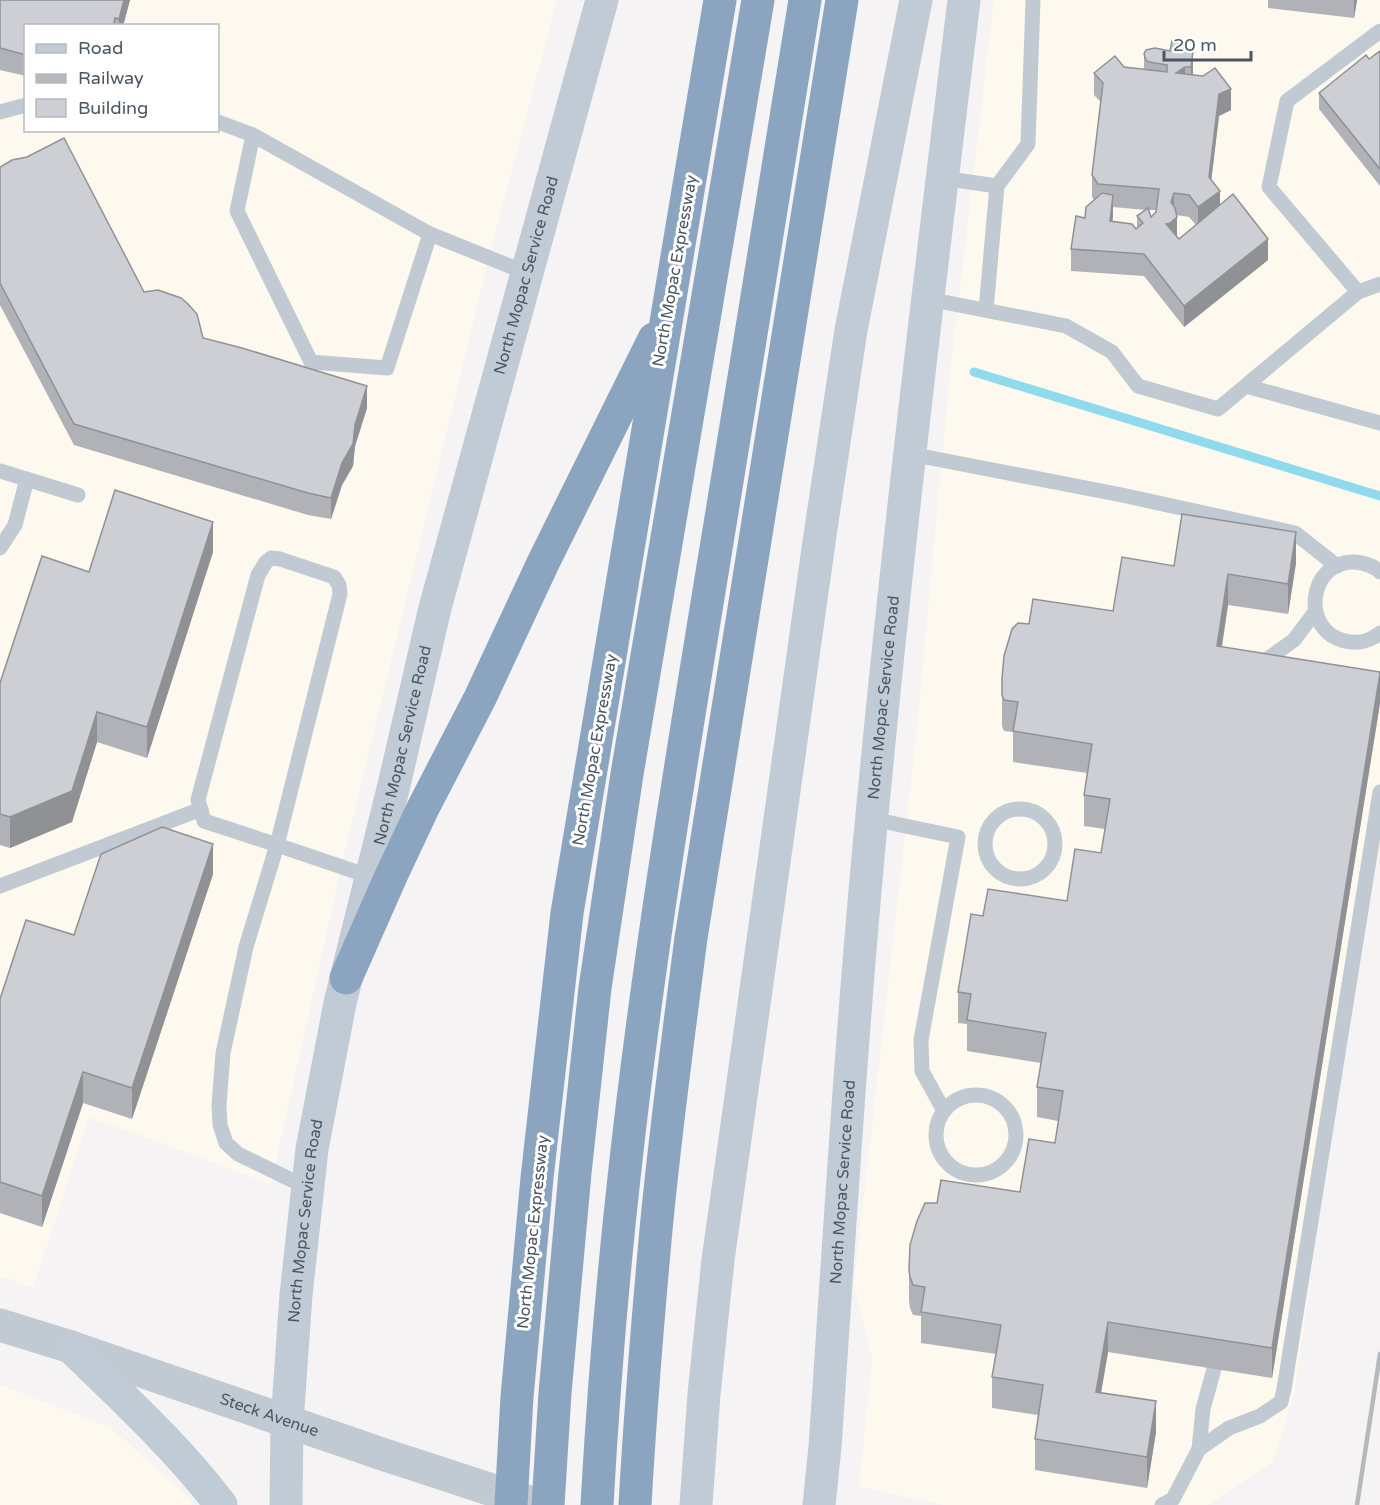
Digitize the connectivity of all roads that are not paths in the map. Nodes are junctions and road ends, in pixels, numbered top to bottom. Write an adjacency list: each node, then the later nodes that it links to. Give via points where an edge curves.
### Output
1 (602, 0): 21 (main road, North Mopac Service Road)
2 (720, 0): 25 (highway, North Mopac Expressway)
3 (758, 0): 15 (highway)
4 (772, 0): 15 (highway)
5 (783, 0): 16 (highway)
6 (805, 0): 16 (highway)
7 (842, 0): 62 (highway, via 691,938 655,1240)
8 (916, 0): 63 (main road, via 851,330 822,524 718,1260)
9 (964, 0): 18 (main road, North Mopac Service Road)
10 (1033, 0): 19 (lane, via 1028,144)
11 (1380, 31): 23 (lane, via 1287,101 1269,187)
12 (24, 106): 13 (lane)
13 (0, 112)
14 (219, 122): 17 (lane)
15 (737, 124): 60 (highway, via 627,774 595,988 575,1173)
16 (785, 132): 61 (highway, via 647,988 623,1179)
17 (253, 135): 20 (lane); 20 (lane, via 237,211 311,362 387,368)
18 (942, 178): 19 (lane); 24 (main road, North Mopac Service Road)
19 (997, 186): 26 (lane)
20 (430, 234): 21 (lane)
21 (527, 273): 45 (main road, North Mopac Service Road, via 435,608)
22 (1380, 284): 23 (lane)
23 (1358, 292): 27 (lane)
24 (928, 299): 26 (lane); 29 (main road, North Mopac Service Road)
25 (668, 310): 47 (highway, via 423,808); 58 (highway, North Mopac Expressway, via 567,913 534,1212)
26 (986, 310): 27 (lane, via 1066,326 1112,352 1138,386 1218,409)
27 (1246, 386): 28 (lane)
28 (1380, 423)
29 (910, 454): 34 (lane, via 1295,532); 41 (main road, North Mopac Service Road)
30 (0, 471): 31 (lane)
31 (27, 479): 32 (lane); 33 (lane, via 15,525)
32 (78, 495)
33 (0, 548)
34 (1337, 566): 35 (lane, via 1364,563); 36 (lane, via 1318,585)
35 (1380, 572)
36 (1315, 612): 37 (lane, via 1320,624 1340,639 1365,641); 38 (lane, via 1294,640 1262,663)
37 (1380, 633)
38 (1246, 681)
39 (1380, 792): 55 (lane, via 1281,1402 1260,1416 1229,1428)
40 (201, 809): 44 (lane, via 204,821); 44 (lane, via 198,800 258,575 271,558 334,577 340,594); 46 (lane)
41 (872, 819): 42 (lane); 54 (main road, North Mopac Service Road)
42 (958, 837): 43 (lane); 48 (lane, via 921,1040 922,1071)
43 (985, 843): 43 (lane, via 992,866 1013,879 1025,879 1047,868 1056,845 1050,824 1042,816 1021,809 1000,815 987,832)
44 (277, 845): 45 (lane); 49 (lane, via 246,947 223,1053 220,1125 226,1143 238,1154)
45 (371, 877): 47 (main road, North Mopac Service Road)
46 (0, 886)
47 (346, 978): 49 (main road, North Mopac Service Road, via 312,1149)
48 (944, 1111): 48 (lane, via 936,1134 938,1148 955,1169 981,1174 1006,1162 1016,1138 1015,1125 1002,1104 978,1095 965,1096)
49 (308, 1188): 53 (main road, North Mopac Service Road)
50 (0, 1325): 51 (street, Steck Avenue)
51 (71, 1347): 53 (street, Steck Avenue); 56 (main road, via 165,1439)
52 (1214, 1369): 55 (lane, via 1203,1409)
53 (287, 1422): 57 (main road, North Mopac Service Road); 59 (street, Steck Avenue)
54 (825, 1447): 64 (main road, North Mopac Service Road); 65 (main road)
55 (1199, 1449): 66 (lane, via 1173,1499)
56 (221, 1505)
57 (286, 1505)
58 (511, 1505)
59 (538, 1505)
60 (548, 1505)
61 (597, 1505)
62 (635, 1505)
63 (696, 1505)
64 (819, 1505)
65 (843, 1505)
66 (1162, 1505)

